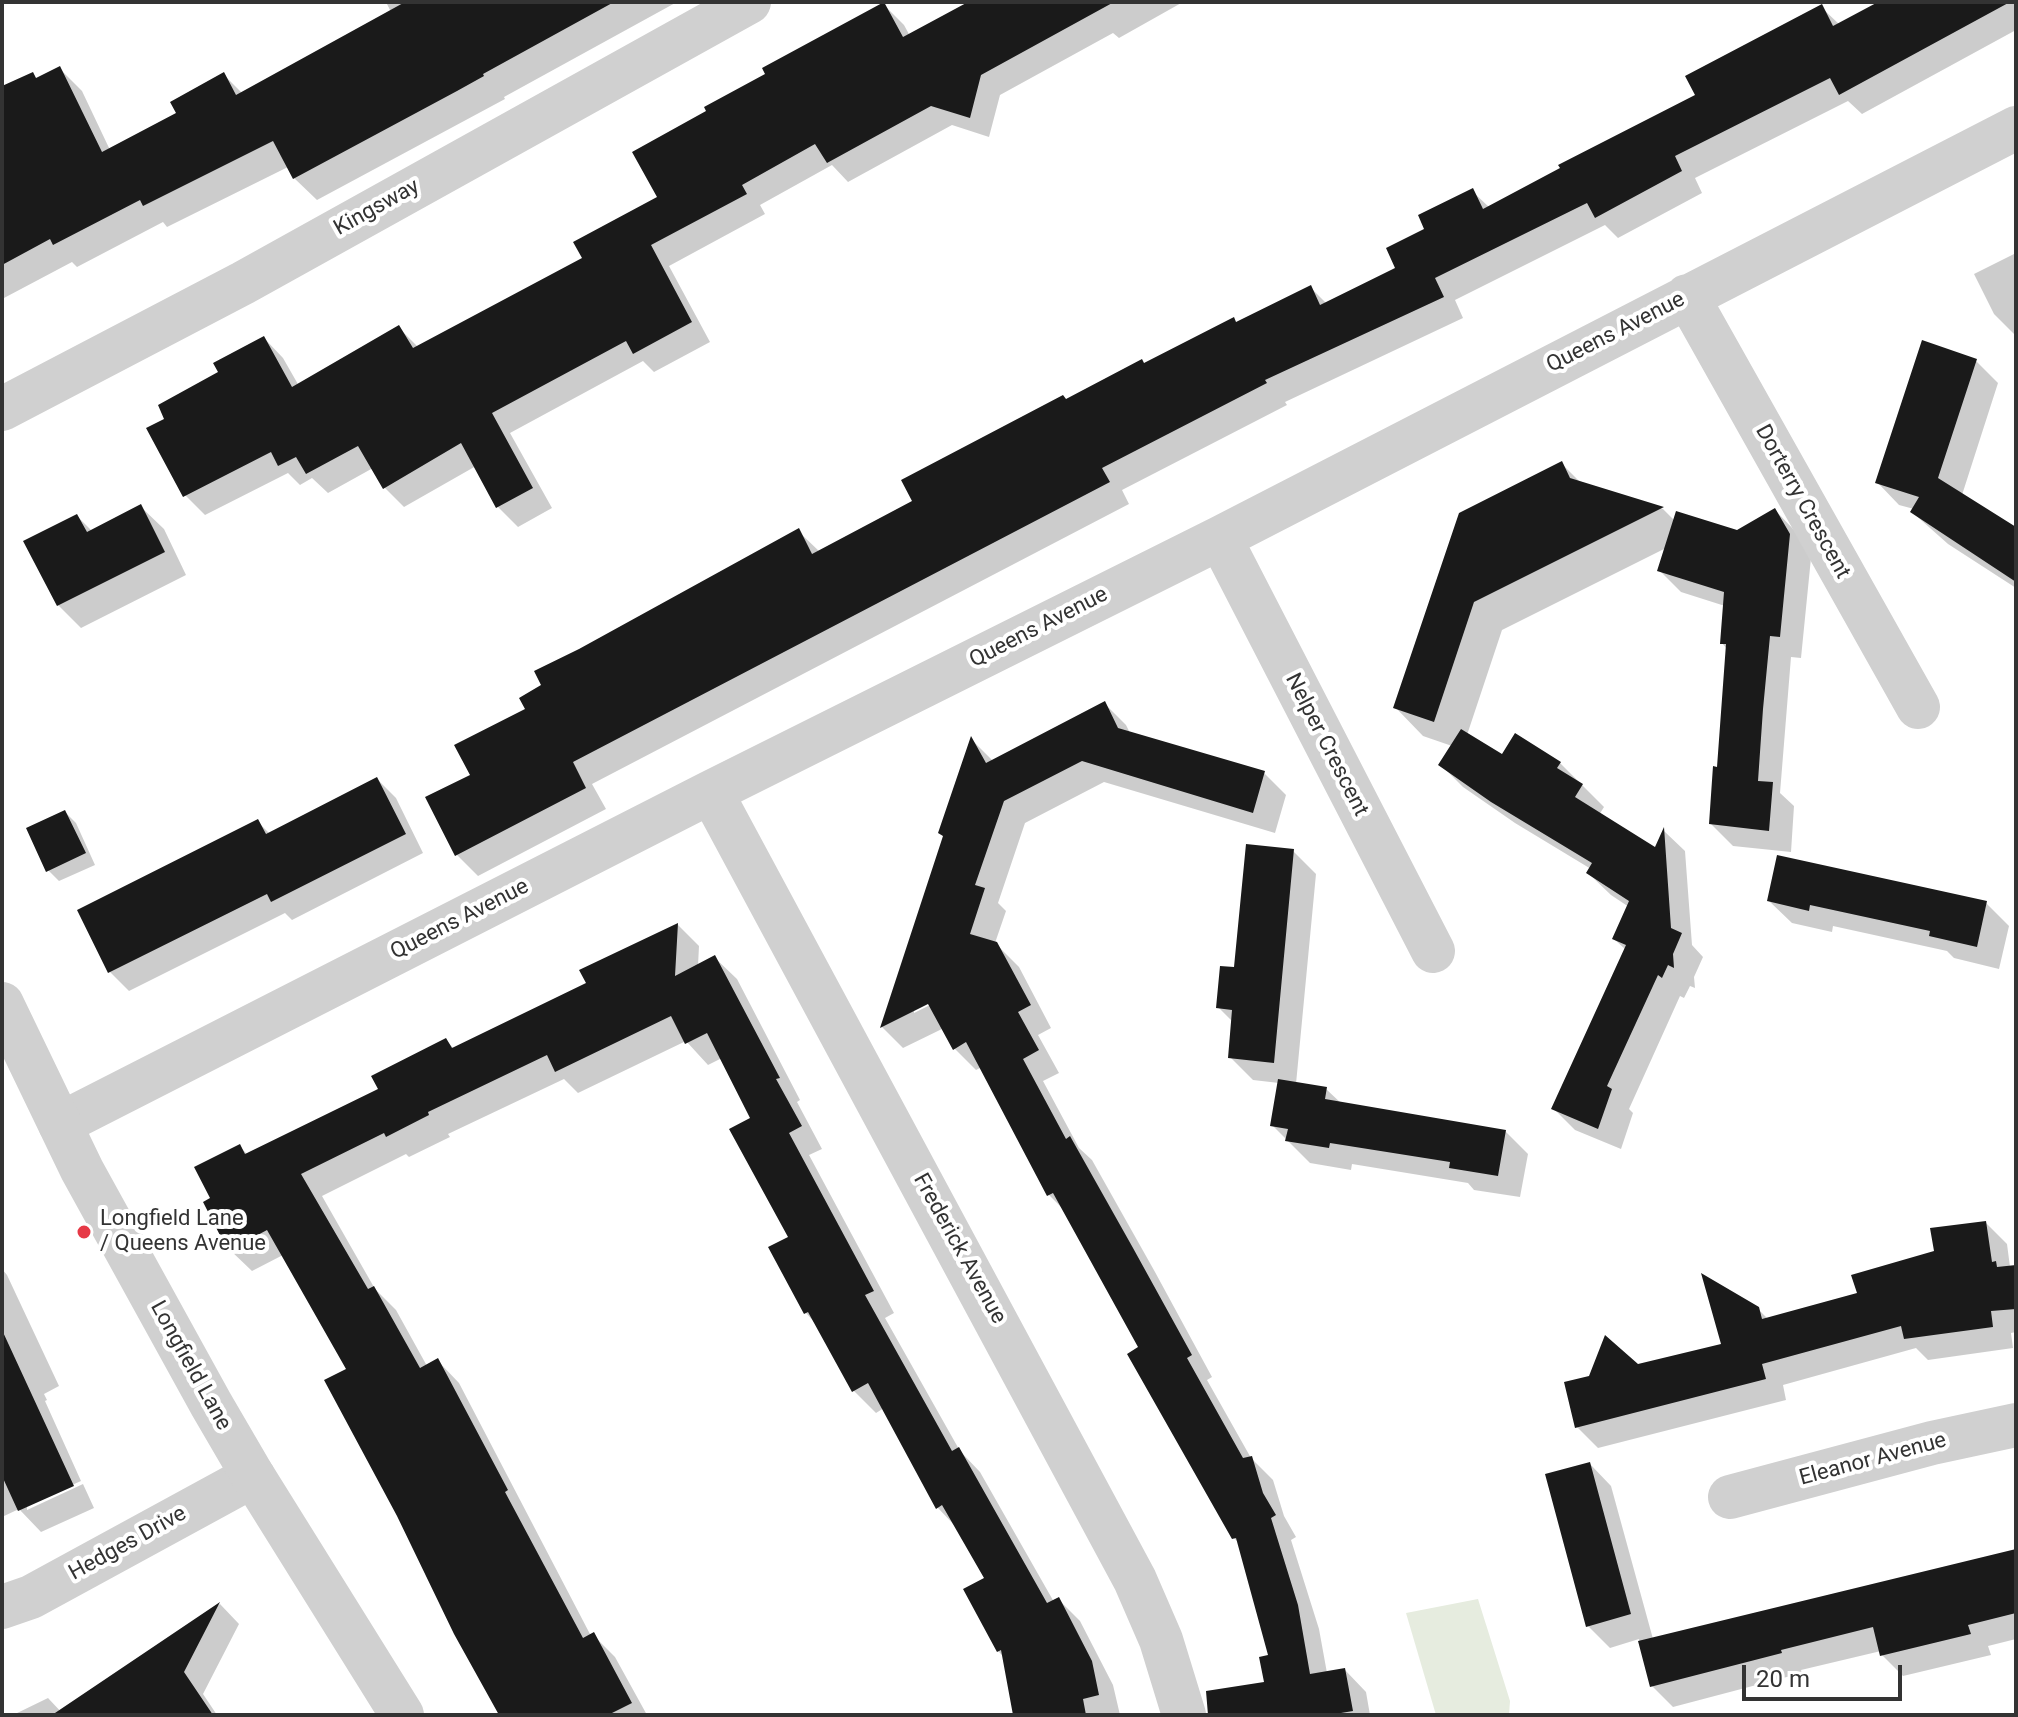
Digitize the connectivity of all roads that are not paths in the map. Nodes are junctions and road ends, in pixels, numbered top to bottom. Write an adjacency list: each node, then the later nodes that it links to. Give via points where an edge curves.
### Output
1 (749, 2): 4 (street, Kingsway, via 243,283)
2 (2016, 128): 3 (street, Queens Avenue)
3 (1687, 296): 5 (street, Queens Avenue); 6 (street, Dorterry Crescent)
4 (2, 409)
5 (1220, 538): 7 (street, Queens Avenue); 8 (street, Nelper Crescent)
6 (1918, 707)
7 (711, 792): 10 (street, Queens Avenue); 16 (street, Frederick Avenue, via 1135,1580)
8 (1433, 951)
9 (2, 1004): 10 (street, Longfield Lane)
10 (60, 1124): 12 (street, Longfield Lane)
11 (2016, 1425): 13 (street, Eleanor Avenue)
12 (253, 1476): 14 (street, Hedges Drive, via 31,1597); 15 (street, Longfield Lane)
13 (1730, 1497)
14 (2, 1607)
15 (402, 1715)
16 (1184, 1715)

